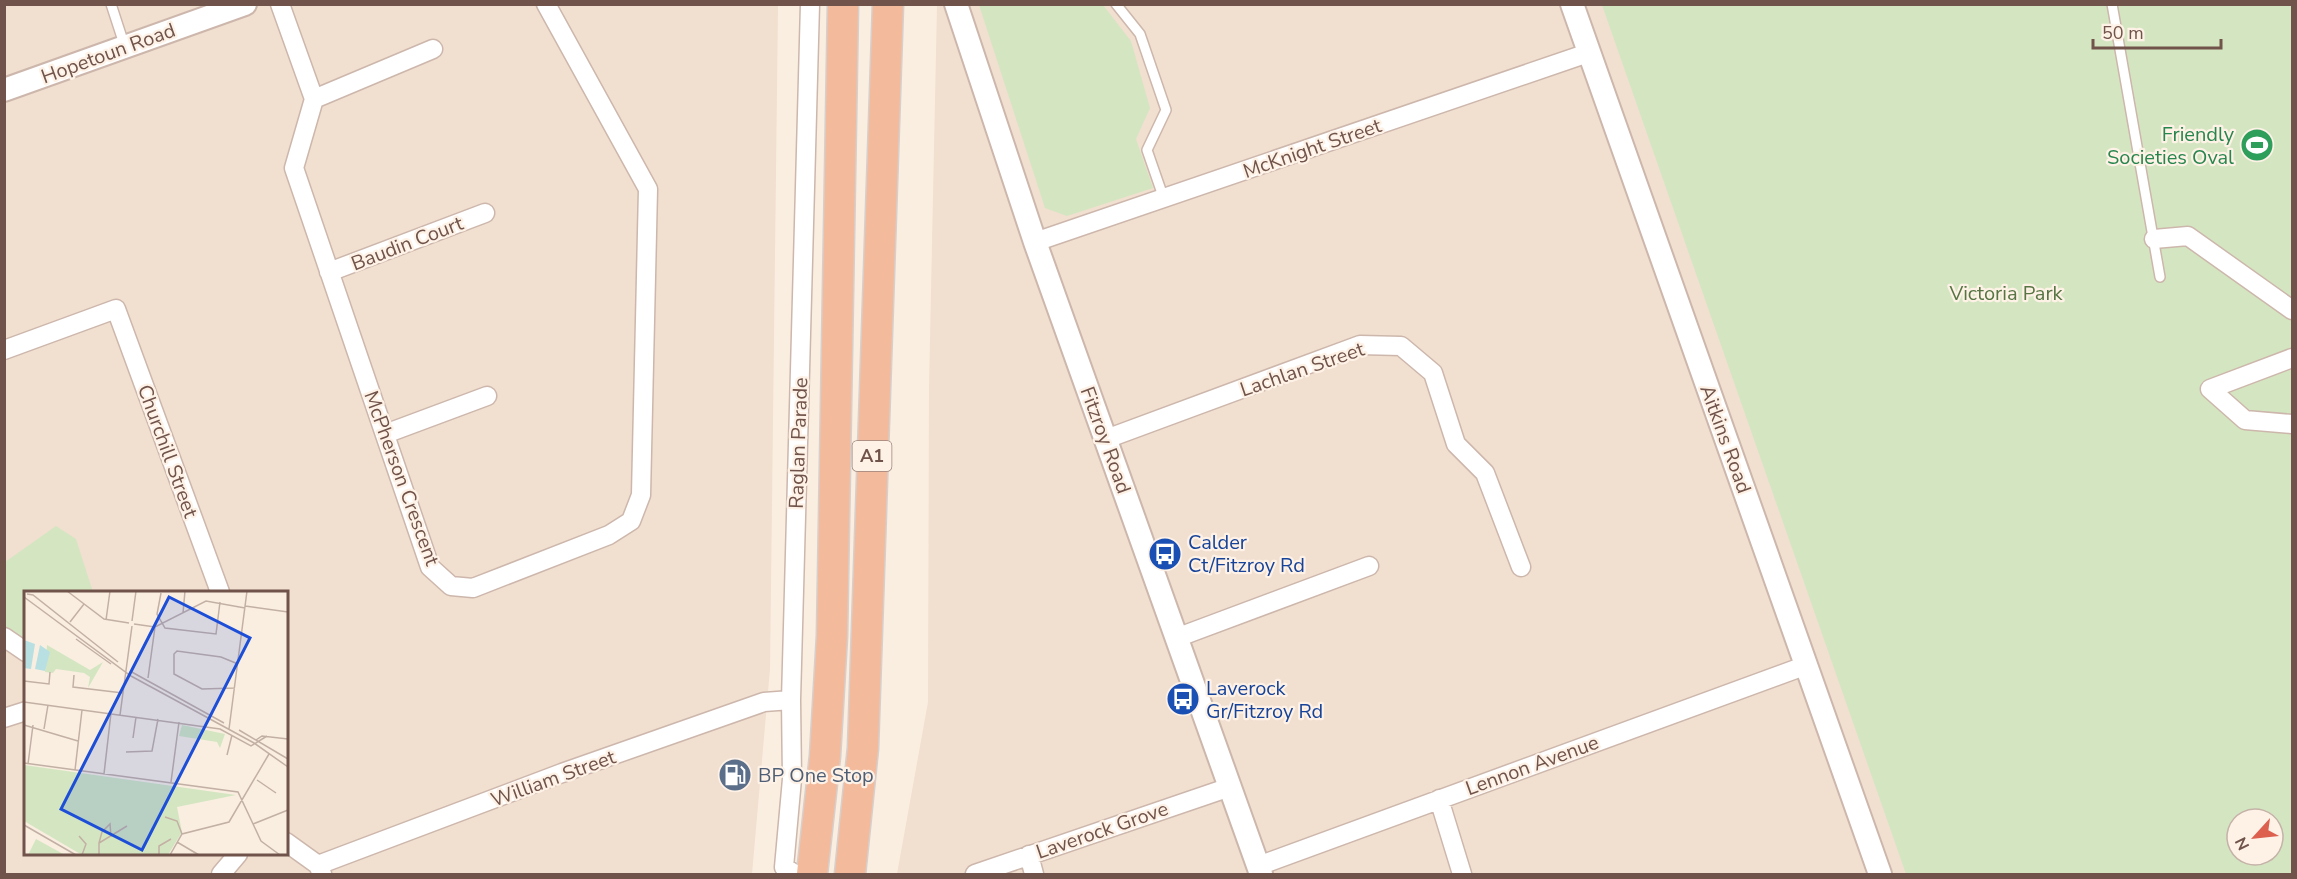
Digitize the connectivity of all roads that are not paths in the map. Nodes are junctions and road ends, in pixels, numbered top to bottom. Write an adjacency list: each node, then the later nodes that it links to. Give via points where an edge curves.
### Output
1 (111, 4): 12 (lane)
2 (245, 4): 12 (street, Hopetoun Road)
3 (280, 4): 16 (street)
4 (546, 4): 28 (street, McPherson Crescent, via 648,189 641,495 631,521 609,535 473,588 451,586 430,567)
5 (810, 4): 37 (street, Raglan Parade)
6 (843, 4): 49 (highway, Raglan Parade / A1, via 832,636 825,756)
7 (888, 4): 50 (highway, A1, via 863,748)
8 (956, 4): 20 (street, Fitzroy Road)
9 (1572, 4): 14 (street, Aitkins Road)
10 (2112, 4): 19 (lane)
11 (1118, 5): 17 (lane, via 1140,34 1166,110 1148,150)
12 (125, 47): 15 (street, Hopetoun Road)
13 (433, 49): 16 (street)
14 (1588, 53): 17 (street, McKnight Street); 36 (street, Aitkins Road)
15 (4, 90)
16 (314, 99): 21 (street, McPherson Crescent, via 294,168)
17 (1164, 199): 20 (street, McKnight Street)
18 (484, 213): 21 (street, Baudin Court)
19 (2154, 239): 22 (lane); 23 (street, via 2188,236)
20 (1035, 242): 29 (street, Fitzroy Road)
21 (329, 272): 28 (street, McPherson Crescent)
22 (2160, 277)
23 (2292, 310)
24 (4, 350): 32 (street, Churchill Street, via 116,309)
25 (2292, 358): 27 (street, via 2210,389 2246,420)
26 (488, 396): 28 (street)
27 (2292, 424)
28 (385, 434)
29 (1106, 439): 31 (street, Lachlan Street, via 1360,345 1401,346 1433,373 1451,433 1459,450 1485,473); 34 (street, Fitzroy Road)
30 (1369, 566): 34 (street)
31 (1521, 567)
32 (220, 591)
33 (4, 637): 35 (street)
34 (1176, 638): 40 (street, Fitzroy Road)
35 (24, 651)
36 (1807, 664): 41 (street, Lennon Avenue); 54 (street, Aitkins Road)
37 (791, 700): 45 (street, William Street, via 764,702 562,773); 48 (street, Raglan Parade, via 792,779 784,867)
38 (24, 712): 39 (street)
39 (4, 718)
40 (1230, 787): 44 (street, Laverock Grove); 46 (street, Fitzroy Road)
41 (1439, 799): 46 (street, Lennon Avenue); 53 (street)
42 (288, 844): 45 (street)
43 (237, 855): 47 (street)
44 (1029, 855): 51 (street, Laverock Grove); 52 (street)
45 (320, 870)
46 (1259, 870)
47 (221, 874)
48 (795, 874)
49 (812, 874)
50 (850, 874)
51 (975, 874)
52 (1034, 874)
53 (1462, 874)
54 (1880, 874)

